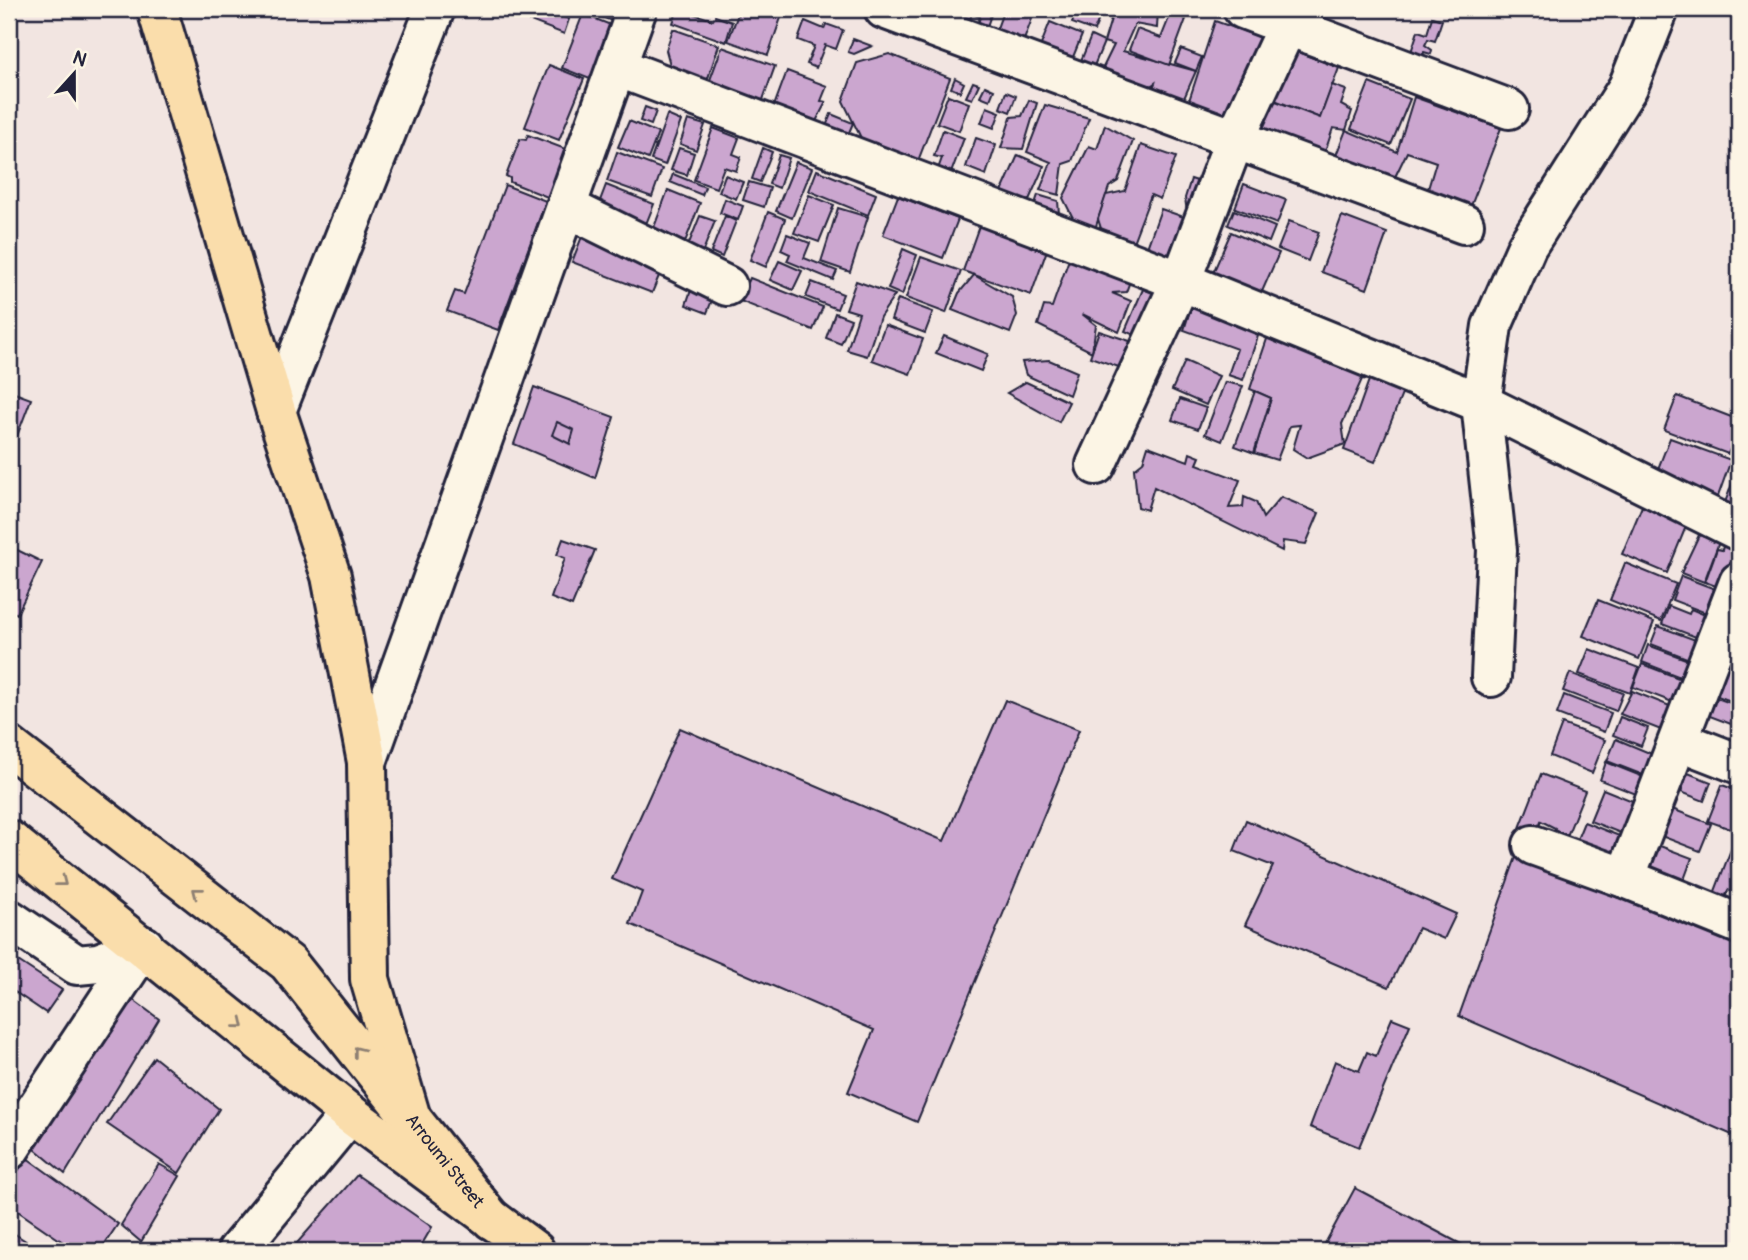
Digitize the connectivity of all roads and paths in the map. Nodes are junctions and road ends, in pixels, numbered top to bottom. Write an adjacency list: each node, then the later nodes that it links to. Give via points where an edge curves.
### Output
1 (157, 9): 16 (main road)
2 (435, 9): 16 (street)
3 (637, 9): 8 (street)
4 (884, 9): 10 (street)
5 (1243, 9): 7 (street)
6 (1659, 9): 15 (street, via 1628,87 1527,246 1492,326)
7 (1292, 17): 9 (street); 10 (street)
8 (617, 66): 11 (street); 13 (street)
9 (1509, 109)
10 (1234, 141): 12 (street); 13 (street)
11 (566, 207): 14 (street); 23 (street)
12 (1464, 224)
13 (1181, 281): 15 (street); 17 (street)
14 (727, 286)
15 (1481, 403): 18 (street); 20 (street, via 1497,550)
16 (276, 411): 23 (main road, via 331,576)
17 (1096, 465)
18 (1739, 530)
19 (1739, 582): 21 (street)
20 (1491, 677)
21 (1680, 741): 24 (street); 27 (street)
22 (9, 746): 32 (main road, Arroumi Street, one-way to 22, via 288,963)
23 (367, 762): 32 (main road, via 370,979)
24 (1739, 764)
25 (9, 840): 30 (main road, Arroumi Street, one-way to 30)
26 (1533, 845): 27 (street)
27 (1625, 877): 29 (street)
28 (9, 919): 30 (street, via 77,965 98,963)
29 (1739, 925)
30 (144, 946): 31 (main road, Arroumi Street, one-way to 31); 33 (street)
31 (350, 1114): 34 (main road, Arroumi Street); 35 (street)
32 (411, 1118): 34 (main road, Arroumi Street)
33 (9, 1150)
34 (492, 1220): 36 (main road)
35 (237, 1251)
36 (535, 1251)

